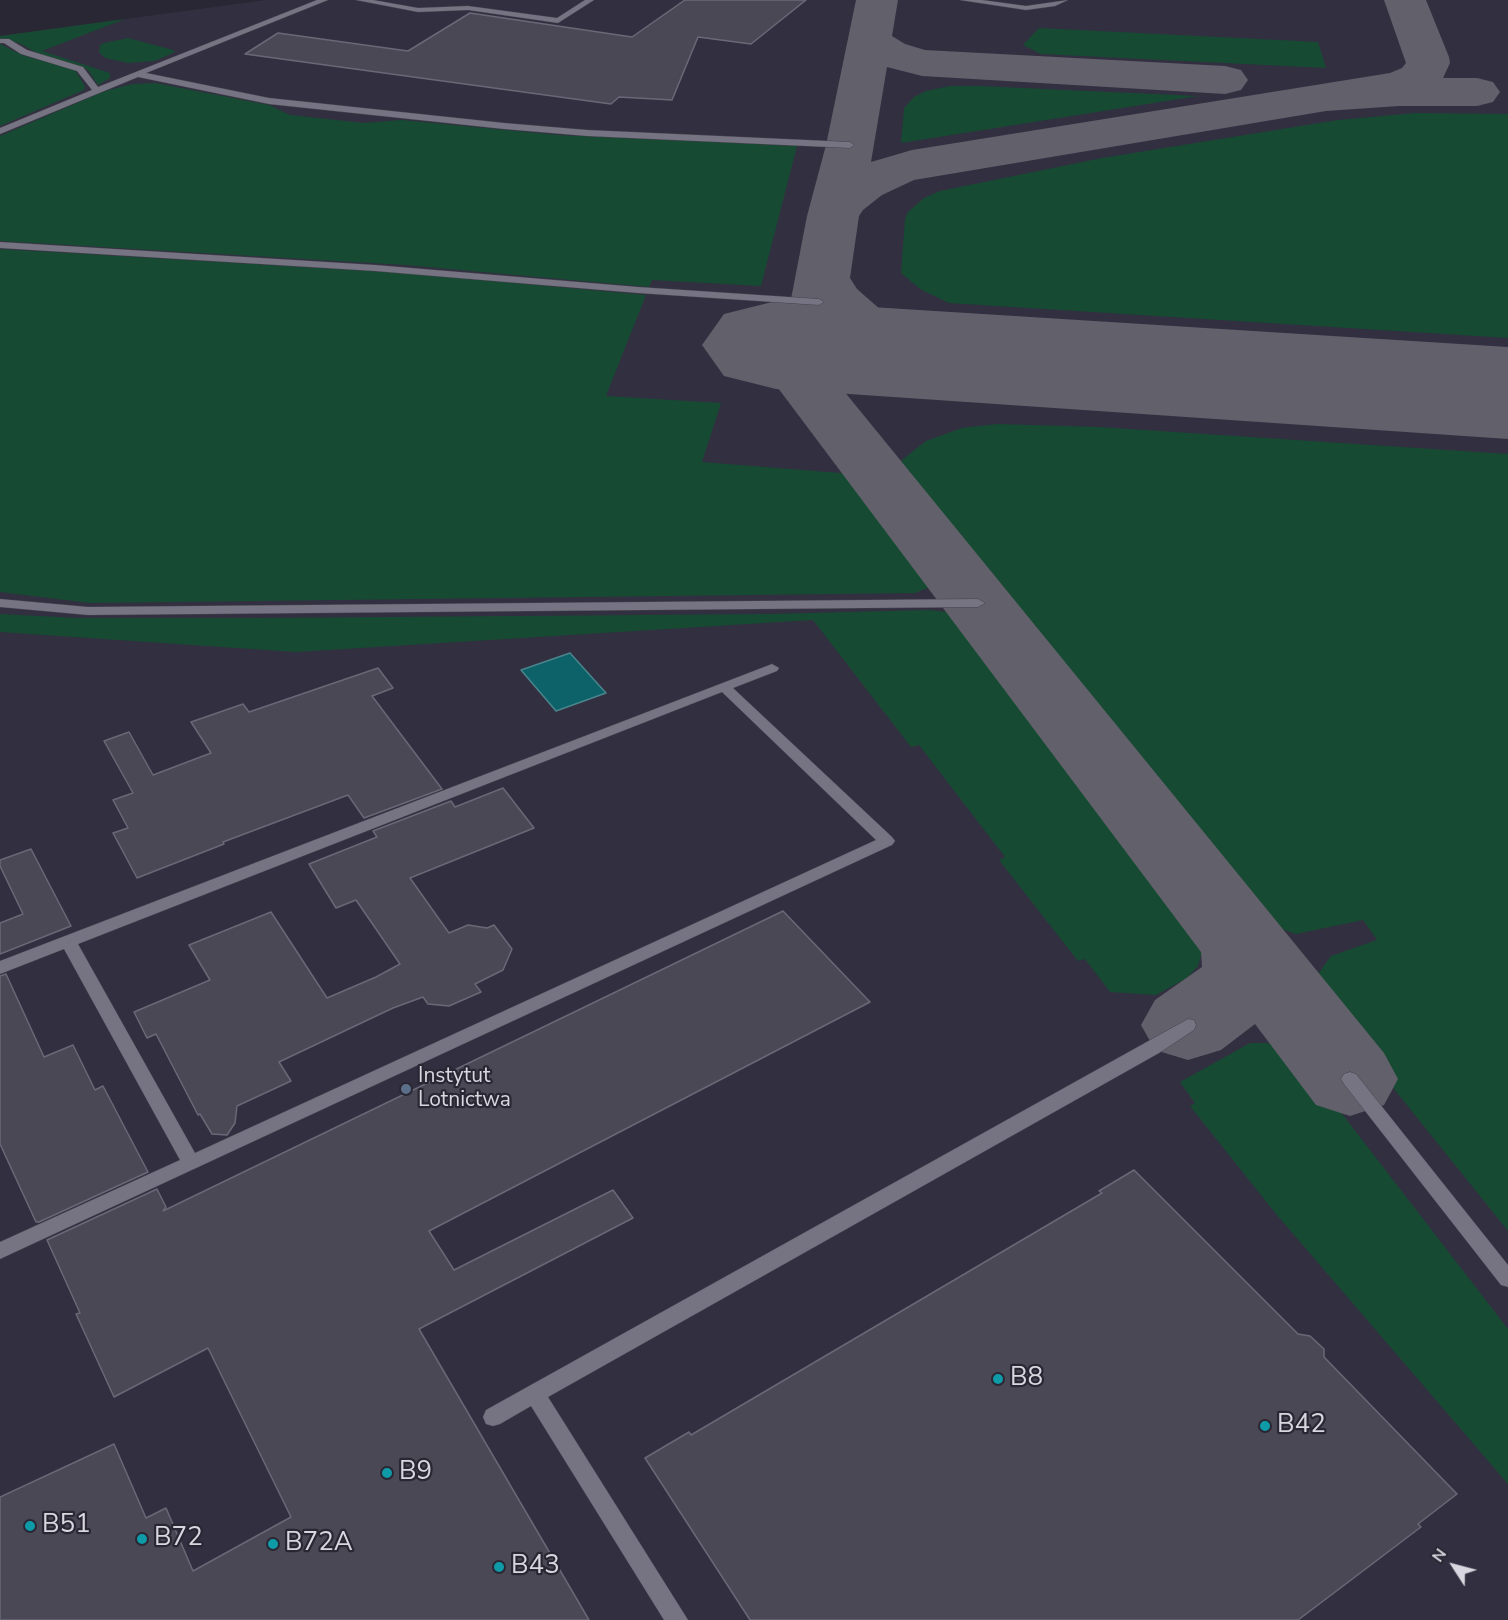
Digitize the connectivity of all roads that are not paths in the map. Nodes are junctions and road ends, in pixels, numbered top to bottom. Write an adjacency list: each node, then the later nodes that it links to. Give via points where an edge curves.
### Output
1 (324, 0): 9 (street)
2 (360, 0): 7 (street, via 418,10)
3 (458, 0): 7 (street)
4 (590, 0): 7 (street, via 558,21)
5 (964, 0): 6 (street, via 1026,8)
6 (1064, 0)
7 (468, 8)
8 (0, 41): 10 (street, via 80,69)
9 (138, 74): 10 (street); 12 (street, via 269,101 504,126)
10 (96, 90): 11 (street)
11 (0, 131)
12 (850, 145)
13 (0, 245): 14 (street, via 375,268)
14 (819, 302)
15 (0, 603): 16 (street, via 88,610)
16 (978, 603)
17 (772, 668): 18 (street)
18 (723, 686): 19 (street); 23 (street, via 886,841)
19 (69, 943): 20 (street); 23 (street)
20 (0, 968)
21 (1188, 1025): 26 (street)
22 (1350, 1079): 25 (street)
23 (191, 1163): 24 (street)
24 (0, 1251)
25 (1508, 1279)
26 (534, 1394): 27 (street); 28 (street)
27 (493, 1417)
28 (677, 1620)

